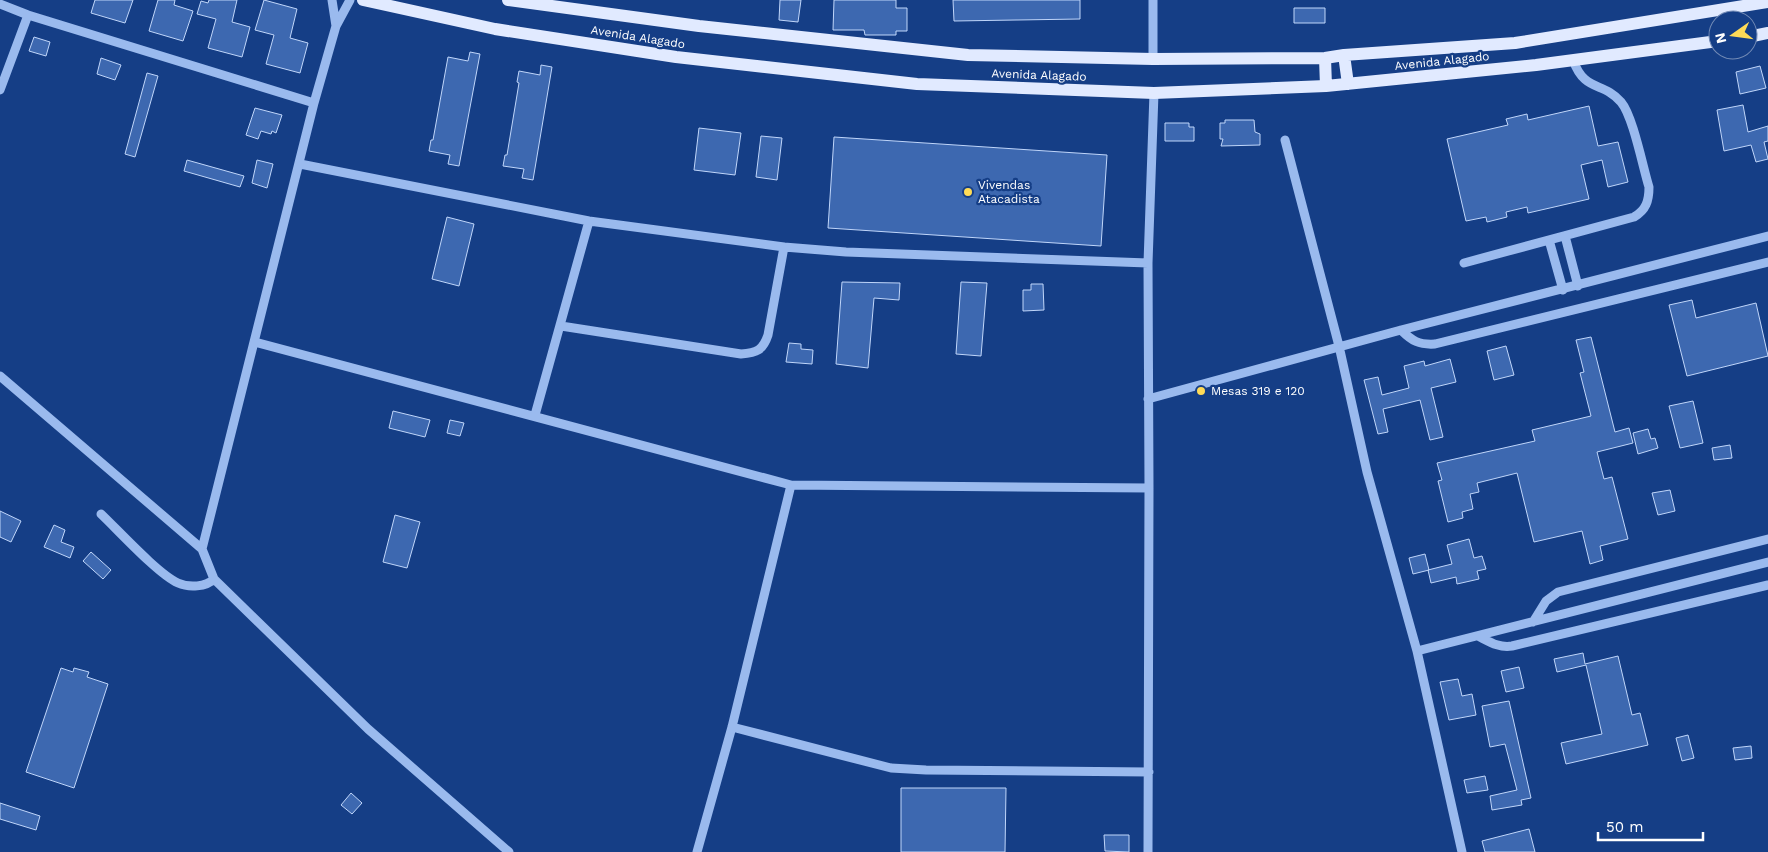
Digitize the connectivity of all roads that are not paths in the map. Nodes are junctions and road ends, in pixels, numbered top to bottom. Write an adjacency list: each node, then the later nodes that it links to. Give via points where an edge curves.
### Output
1 (332, 0): 9 (street)
2 (350, 0): 9 (street)
3 (364, 0): 18 (main road, Avenida Alagado, via 495,29 676,57 917,84)
4 (508, 0): 13 (main road, Avenida Alagado, via 699,26 968,55)
5 (1153, 0): 13 (street)
6 (1768, 2): 11 (main road, Avenida Alagado, via 1515,43)
7 (0, 4): 8 (street)
8 (28, 15): 17 (street); 19 (street)
9 (336, 26): 19 (street)
10 (1708, 42): 14 (main road, Avenida Alagado)
11 (1344, 55): 12 (main road, Avenida Alagado); 15 (main road)
12 (1325, 58): 13 (main road, Avenida Alagado); 16 (main road)
13 (1153, 59)
14 (1573, 60): 15 (main road, Avenida Alagado); 23 (street, via 1584,81 1622,102 1649,187 1649,198 1643,212 1634,217)
15 (1348, 84): 16 (main road, Avenida Alagado)
16 (1326, 86): 18 (main road, Avenida Alagado)
17 (0, 90)
18 (1154, 93): 28 (street)
19 (314, 103): 21 (street)
20 (1285, 140): 35 (street)
21 (300, 164): 22 (street); 34 (street)
22 (589, 221): 26 (street); 32 (street)
23 (1565, 236): 25 (street); 30 (street)
24 (1768, 236): 30 (street)
25 (1549, 240): 29 (street); 31 (street)
26 (784, 247): 28 (street); 32 (street, via 768,335 764,346 755,353 741,354)
27 (1768, 262): 33 (street, via 1435,344 1411,340)
28 (1148, 263): 37 (street)
29 (1464, 263)
30 (1578, 286): 31 (street)
31 (1563, 290): 33 (street)
32 (561, 326): 38 (street)
33 (1401, 330): 35 (street)
34 (255, 342): 38 (street); 43 (street)
35 (1338, 346): 37 (street); 49 (street, via 1367,472)
36 (0, 376): 43 (street)
37 (1148, 399): 40 (street)
38 (534, 415): 39 (street)
39 (791, 485): 40 (street); 50 (street)
40 (1150, 488): 51 (street)
41 (101, 514): 45 (street, via 178,583 203,585)
42 (1768, 539): 47 (street, via 1558,592 1546,601)
43 (202, 550): 45 (street)
44 (1768, 562): 47 (street)
45 (214, 579): 52 (street, via 368,729)
46 (1768, 585): 48 (street, via 1512,646 1494,645)
47 (1533, 622): 48 (street)
48 (1478, 636): 49 (street)
49 (1417, 651): 55 (street)
50 (732, 727): 51 (street, via 891,768); 53 (street)
51 (1149, 772): 54 (street)
52 (509, 852)
53 (697, 852)
54 (1148, 852)
55 (1462, 852)

